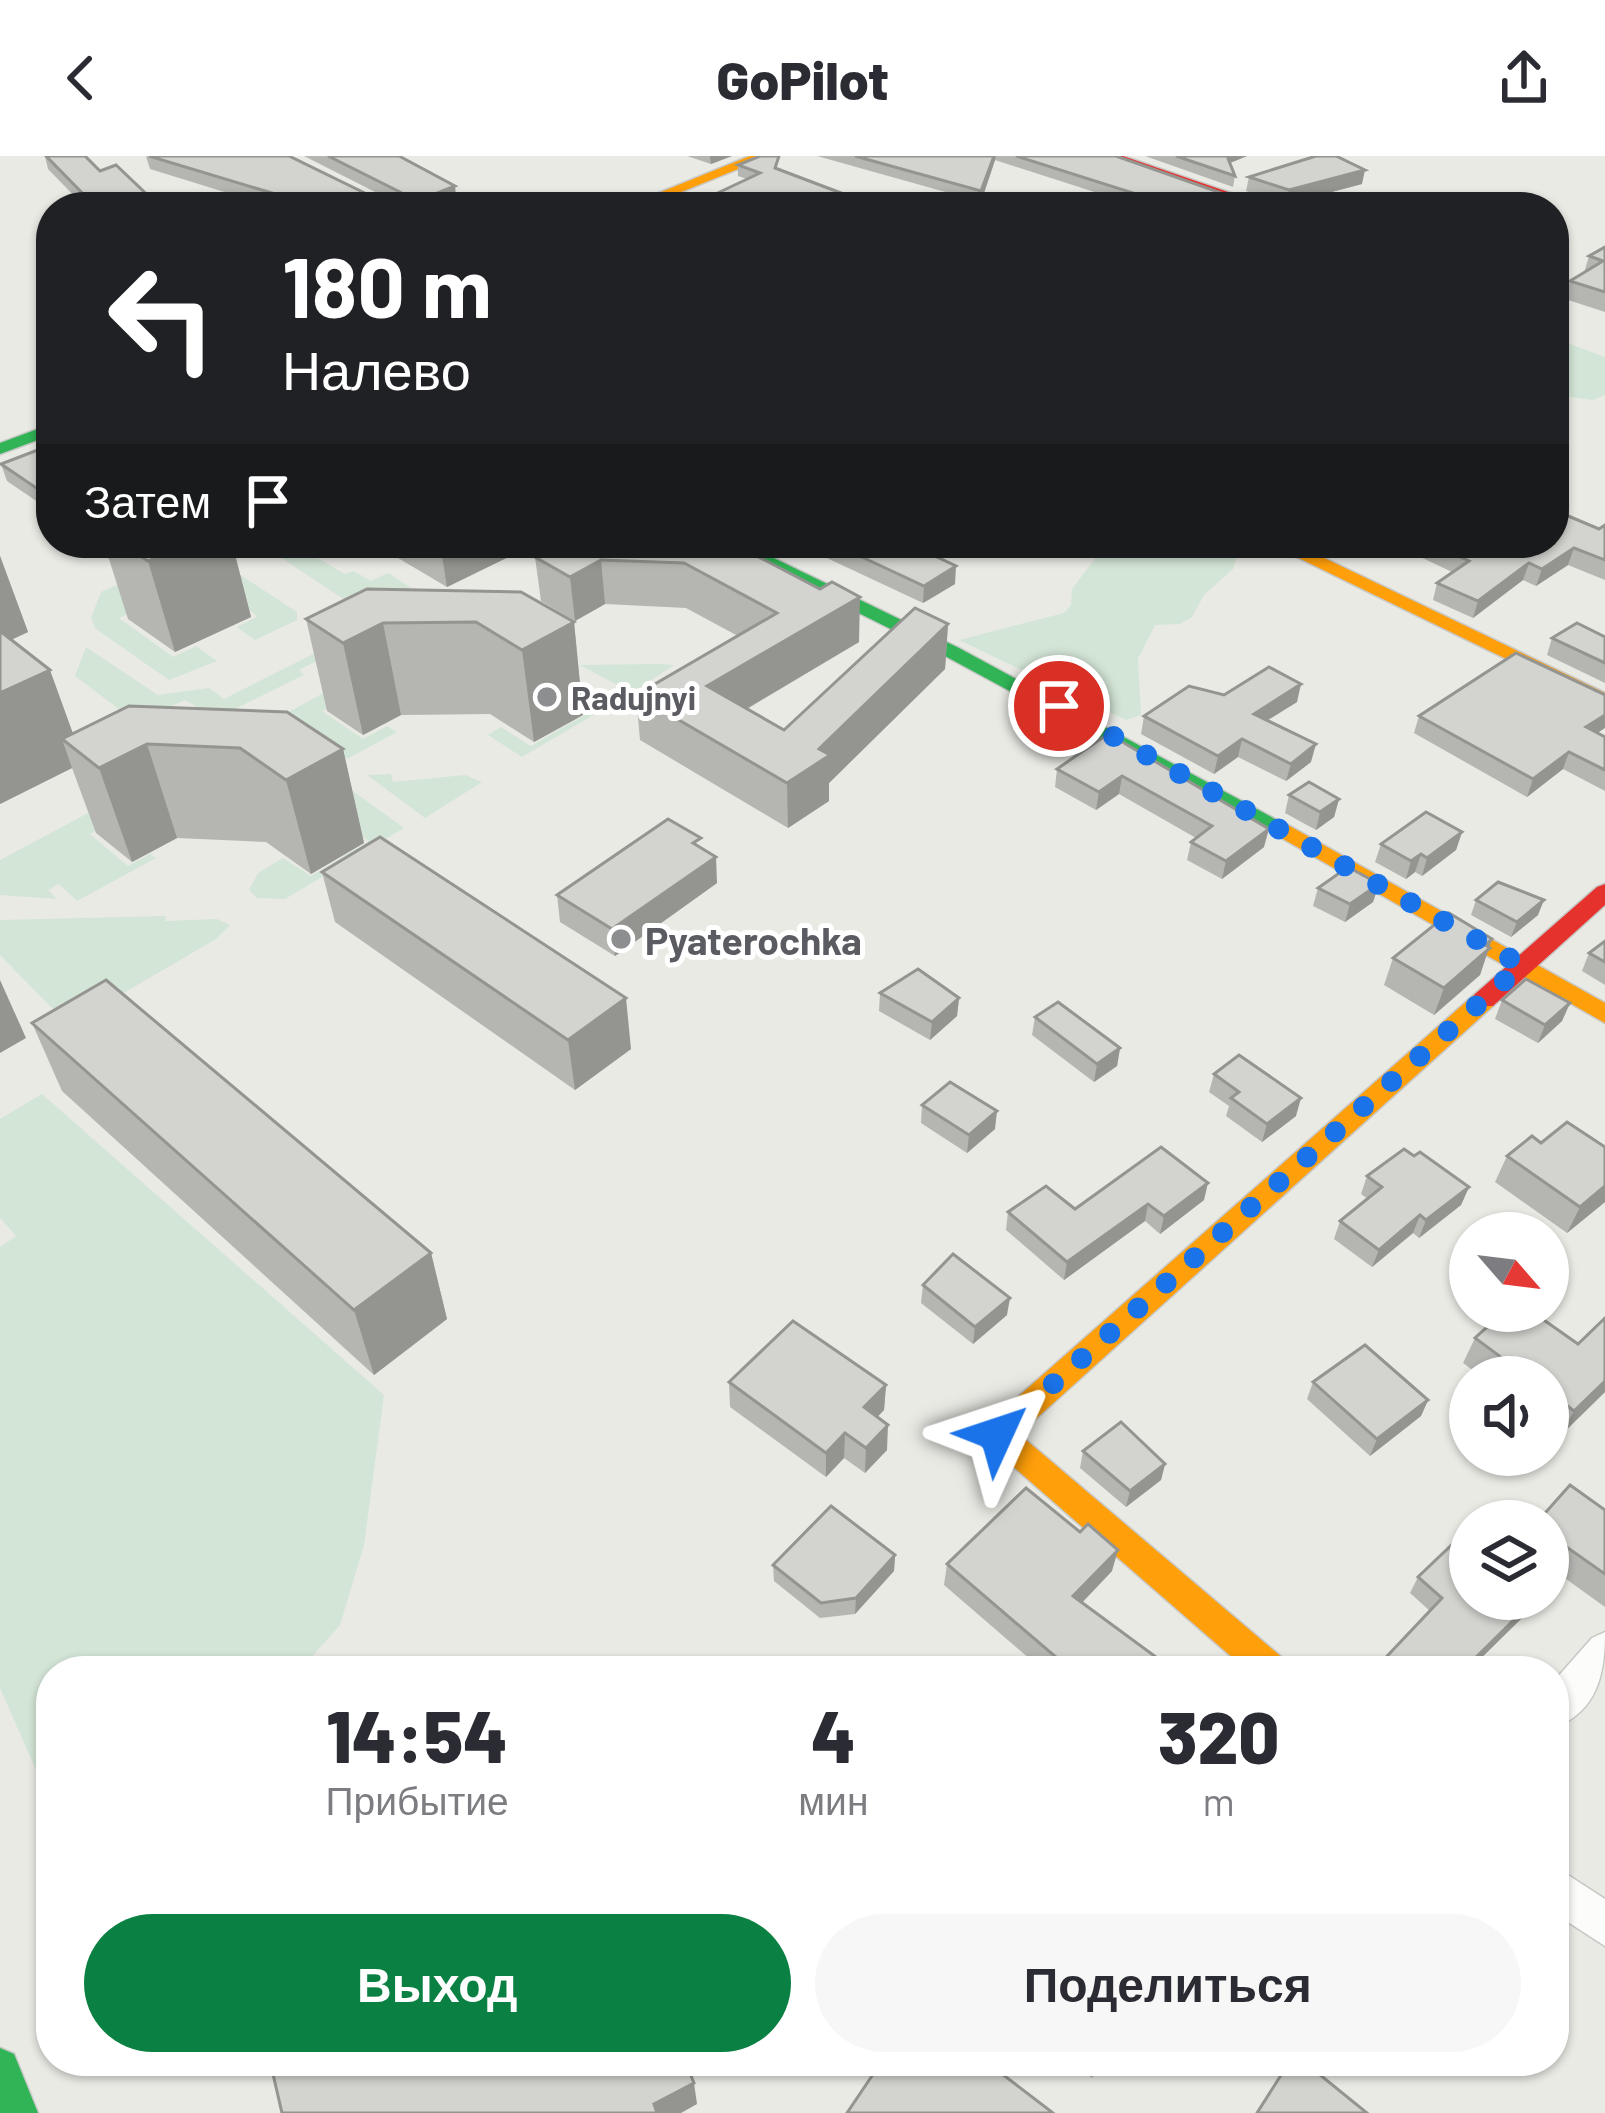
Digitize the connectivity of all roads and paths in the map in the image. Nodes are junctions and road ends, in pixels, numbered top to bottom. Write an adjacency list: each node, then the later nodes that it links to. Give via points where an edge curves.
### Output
1 (763, 156): 3 (street)
2 (1109, 156): 4 (street)
3 (670, 192)
4 (1219, 192)
5 (36, 435): 6 (street)
6 (0, 449)
7 (760, 558): 11 (street, via 1164,762)
8 (1309, 558): 9 (street)
9 (1605, 701)
10 (1605, 892): 11 (street)
11 (1522, 965): 12 (street); 14 (street, via 997,1434)
12 (1605, 1014)
13 (1605, 1650): 15 (street)
14 (1256, 1656)
15 (1569, 1692)
16 (1569, 1898): 17 (street)
17 (1605, 1924)
18 (0, 2068): 19 (street)
19 (18, 2113)

